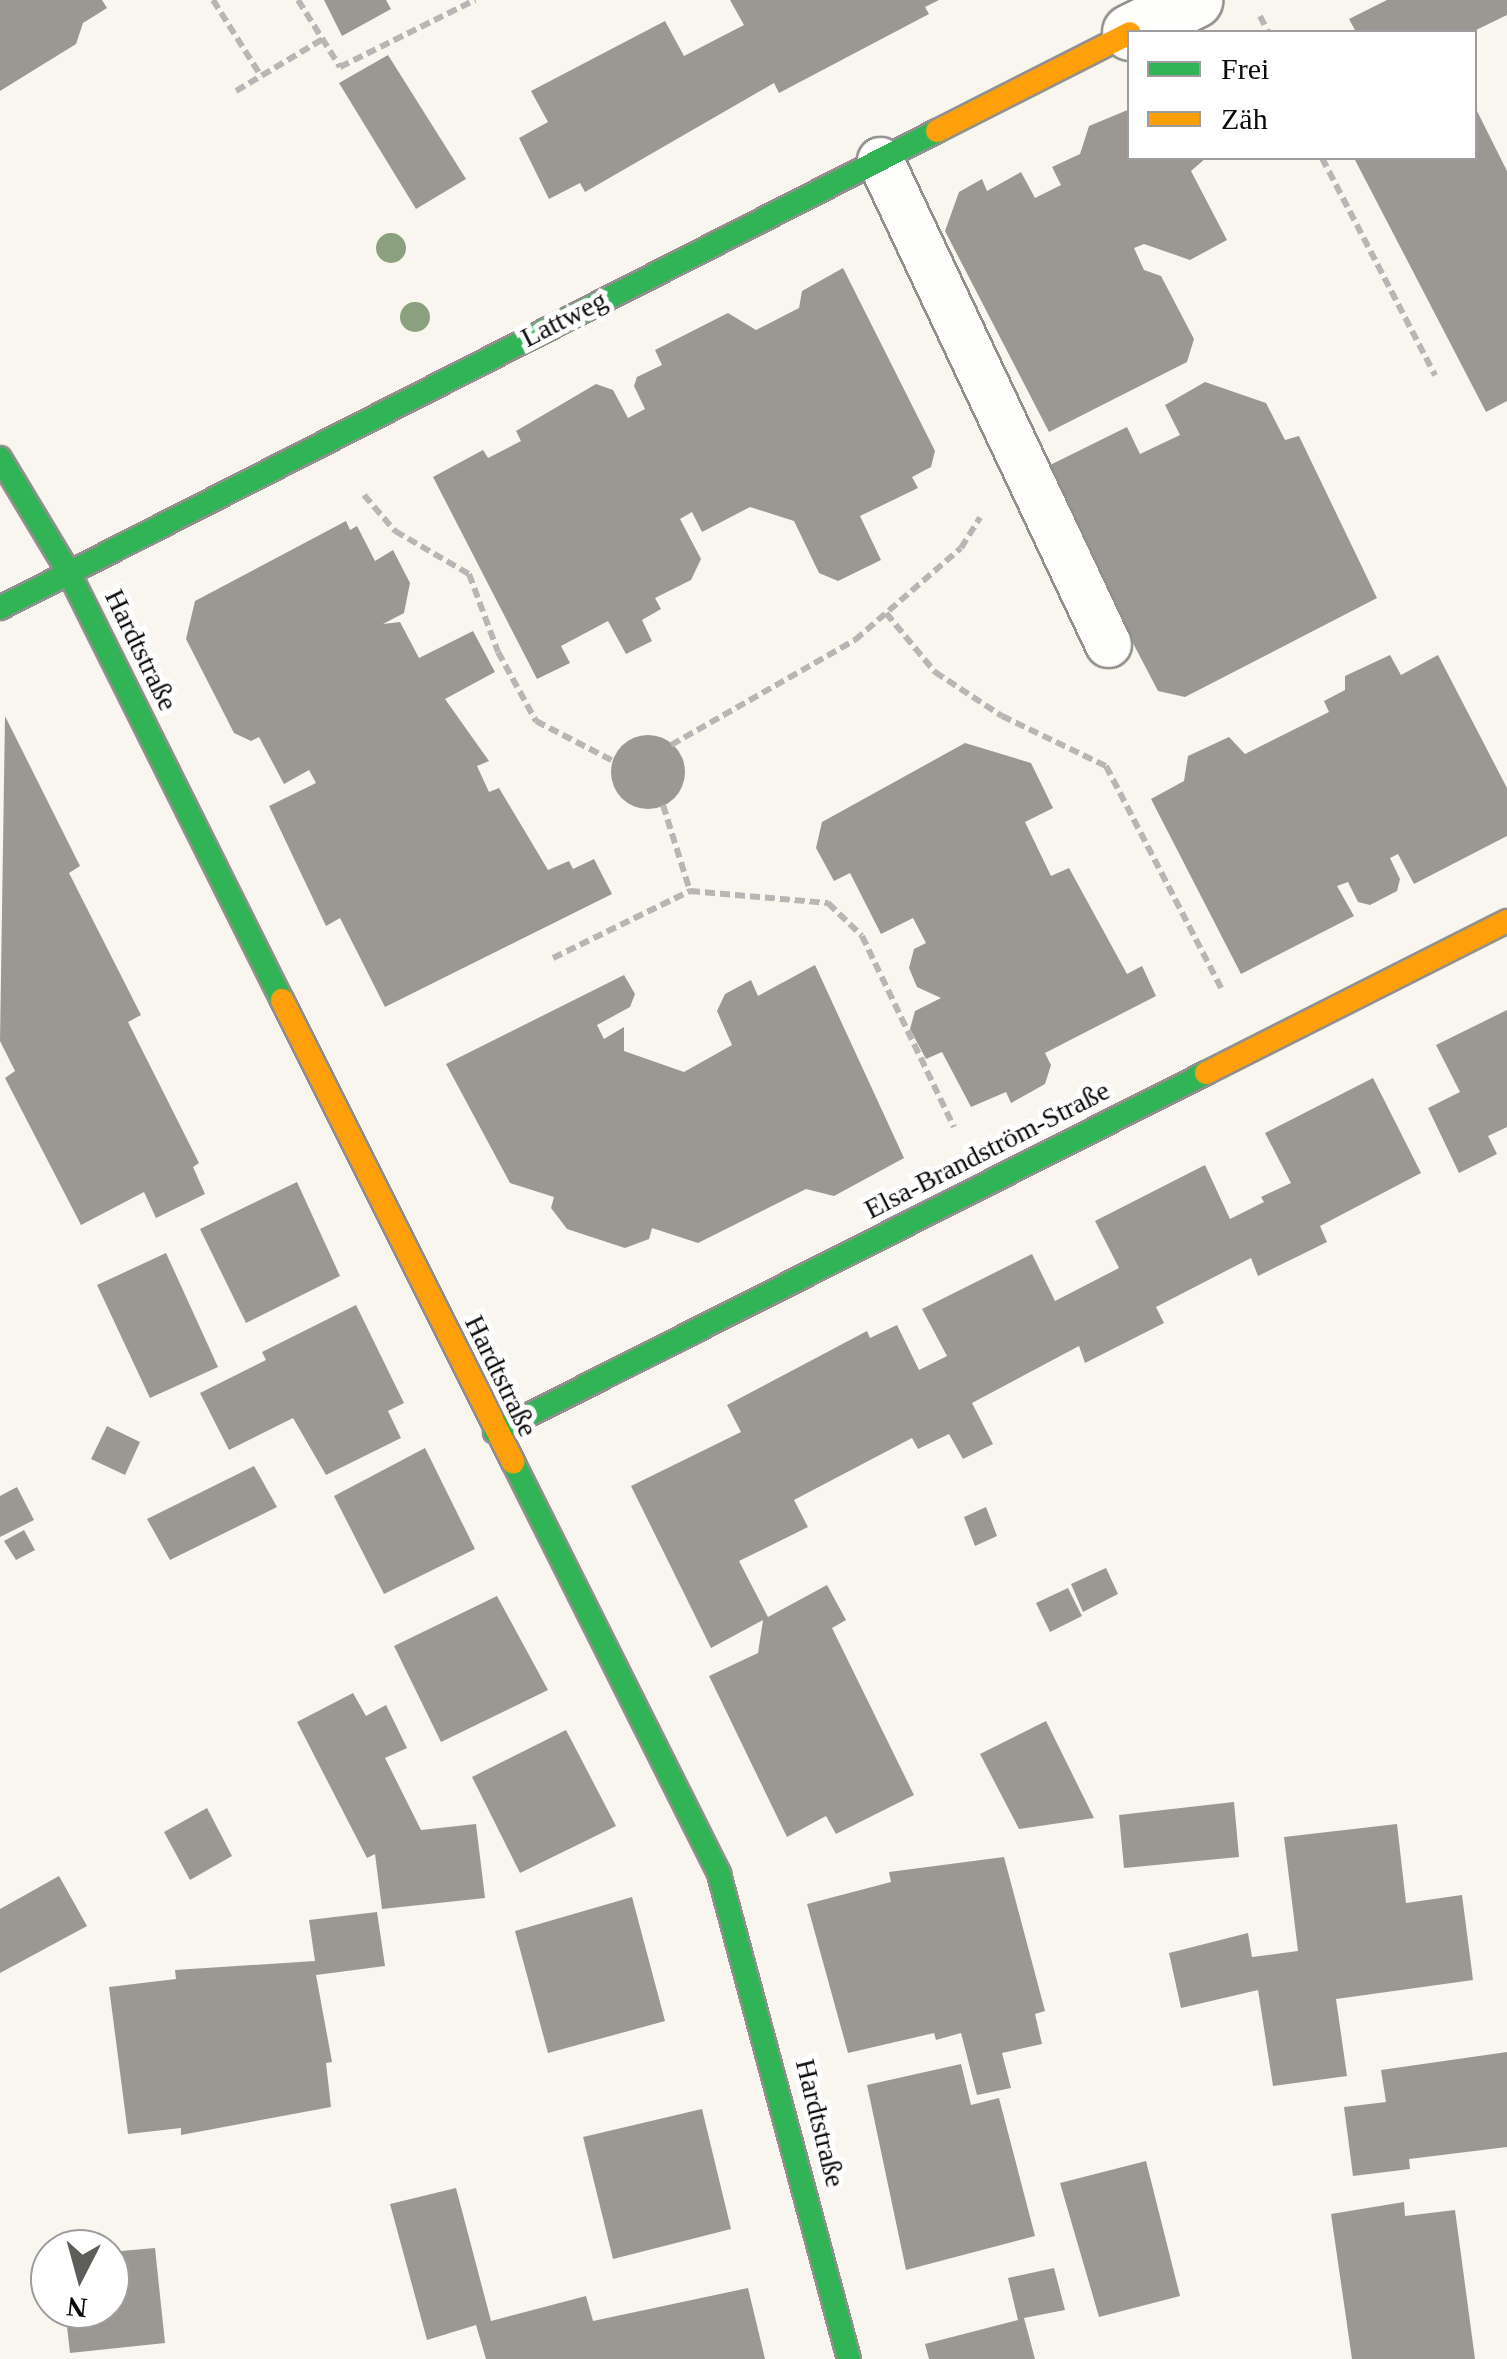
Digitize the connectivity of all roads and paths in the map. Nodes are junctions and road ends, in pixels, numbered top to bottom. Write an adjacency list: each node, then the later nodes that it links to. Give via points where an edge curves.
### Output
1 (214, 0): 8 (path)
2 (298, 0): 7 (path)
3 (475, 0): 7 (path, via 340,67)
4 (1194, 0): 5 (street, Lattweg)
5 (1136, 30)
6 (1127, 35): 10 (street, Lattweg)
7 (323, 39): 8 (path)
8 (260, 76): 9 (path)
9 (236, 91)
10 (880, 160): 13 (street, Lattweg); 15 (lane)
11 (1323, 160): 12 (path)
12 (1435, 375)
13 (332, 438): 16 (street, Lattweg); 21 (path, via 357,487 395,531 468,574 498,652 536,721)
14 (0, 458): 16 (street, Hardtstraße)
15 (1017, 458): 18 (path, via 961,548); 19 (lane)
16 (68, 570): 17 (street, Lattweg); 28 (street, Hardtstraße)
17 (0, 608)
18 (886, 613): 20 (path, via 855,640); 26 (path, via 936,672 1002,716 1106,766)
19 (1108, 644)
20 (670, 745)
21 (615, 762)
22 (664, 805): 23 (path)
23 (690, 891): 25 (path); 27 (path, via 828,903 862,936)
24 (1507, 921): 26 (street, Elsa-Brandström-Straße)
25 (553, 958)
26 (1253, 1049): 27 (street, Elsa-Brandström-Straße)
27 (984, 1186): 28 (street, Elsa-Brandström-Straße)
28 (495, 1432): 29 (street, Hardtstraße, via 719,1874)
29 (849, 2359)

